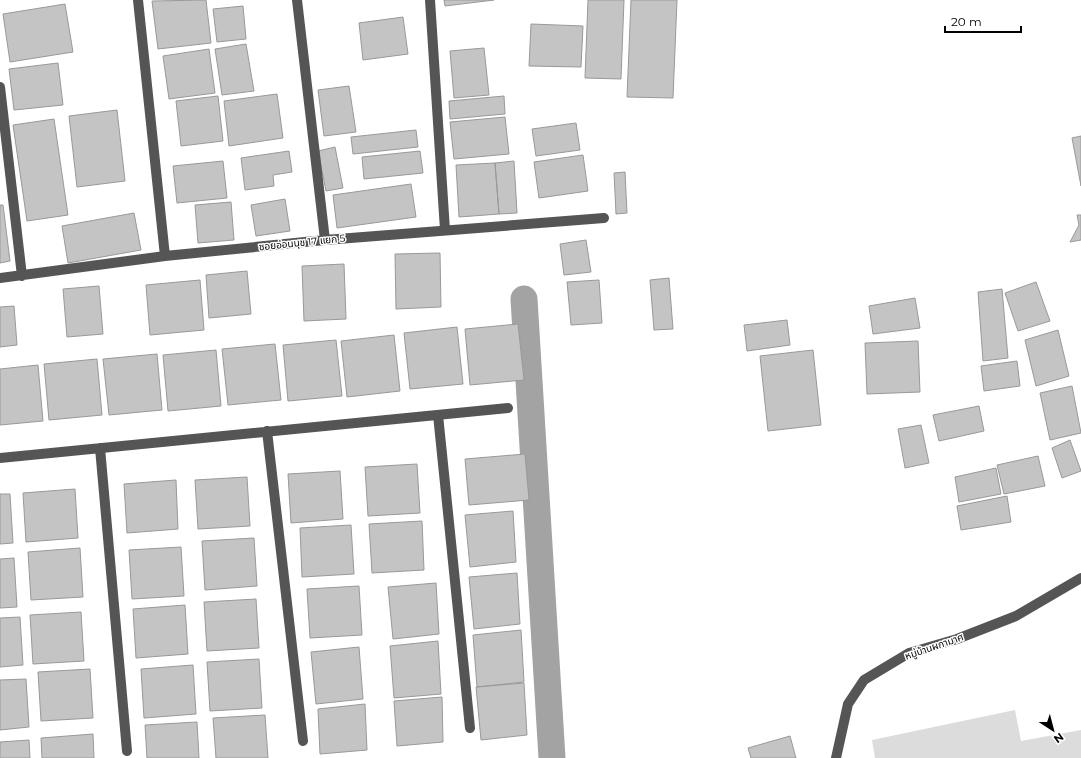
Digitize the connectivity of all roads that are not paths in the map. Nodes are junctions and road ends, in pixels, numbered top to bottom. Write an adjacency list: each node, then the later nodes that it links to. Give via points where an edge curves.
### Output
1 (138, 0): 8 (street)
2 (297, 0): 7 (street)
3 (430, 0): 6 (street)
4 (0, 87): 9 (street)
5 (604, 218): 6 (street, ซอยอ่อนนุช 17 แยก 5)
6 (445, 230): 7 (street, ซอยอ่อนนุช 17 แยก 5)
7 (325, 240): 8 (street, ซอยอ่อนนุช 17 แยก 5)
8 (165, 256): 9 (street, ซอยอ่อนนุช 17 แยก 5)
9 (22, 276): 10 (street, ซอยอ่อนนุช 17 แยก 5)
10 (0, 278)
11 (508, 408): 12 (street)
12 (438, 415): 13 (street); 17 (street)
13 (267, 431): 14 (street); 18 (street)
14 (100, 448): 15 (street); 19 (street)
15 (0, 458)
16 (1081, 578): 20 (street, หมู่บ้านผกามาศ, via 1016,616 957,639 909,653 864,680 848,704)
17 (470, 728)
18 (303, 740)
19 (127, 751)
20 (836, 758)

